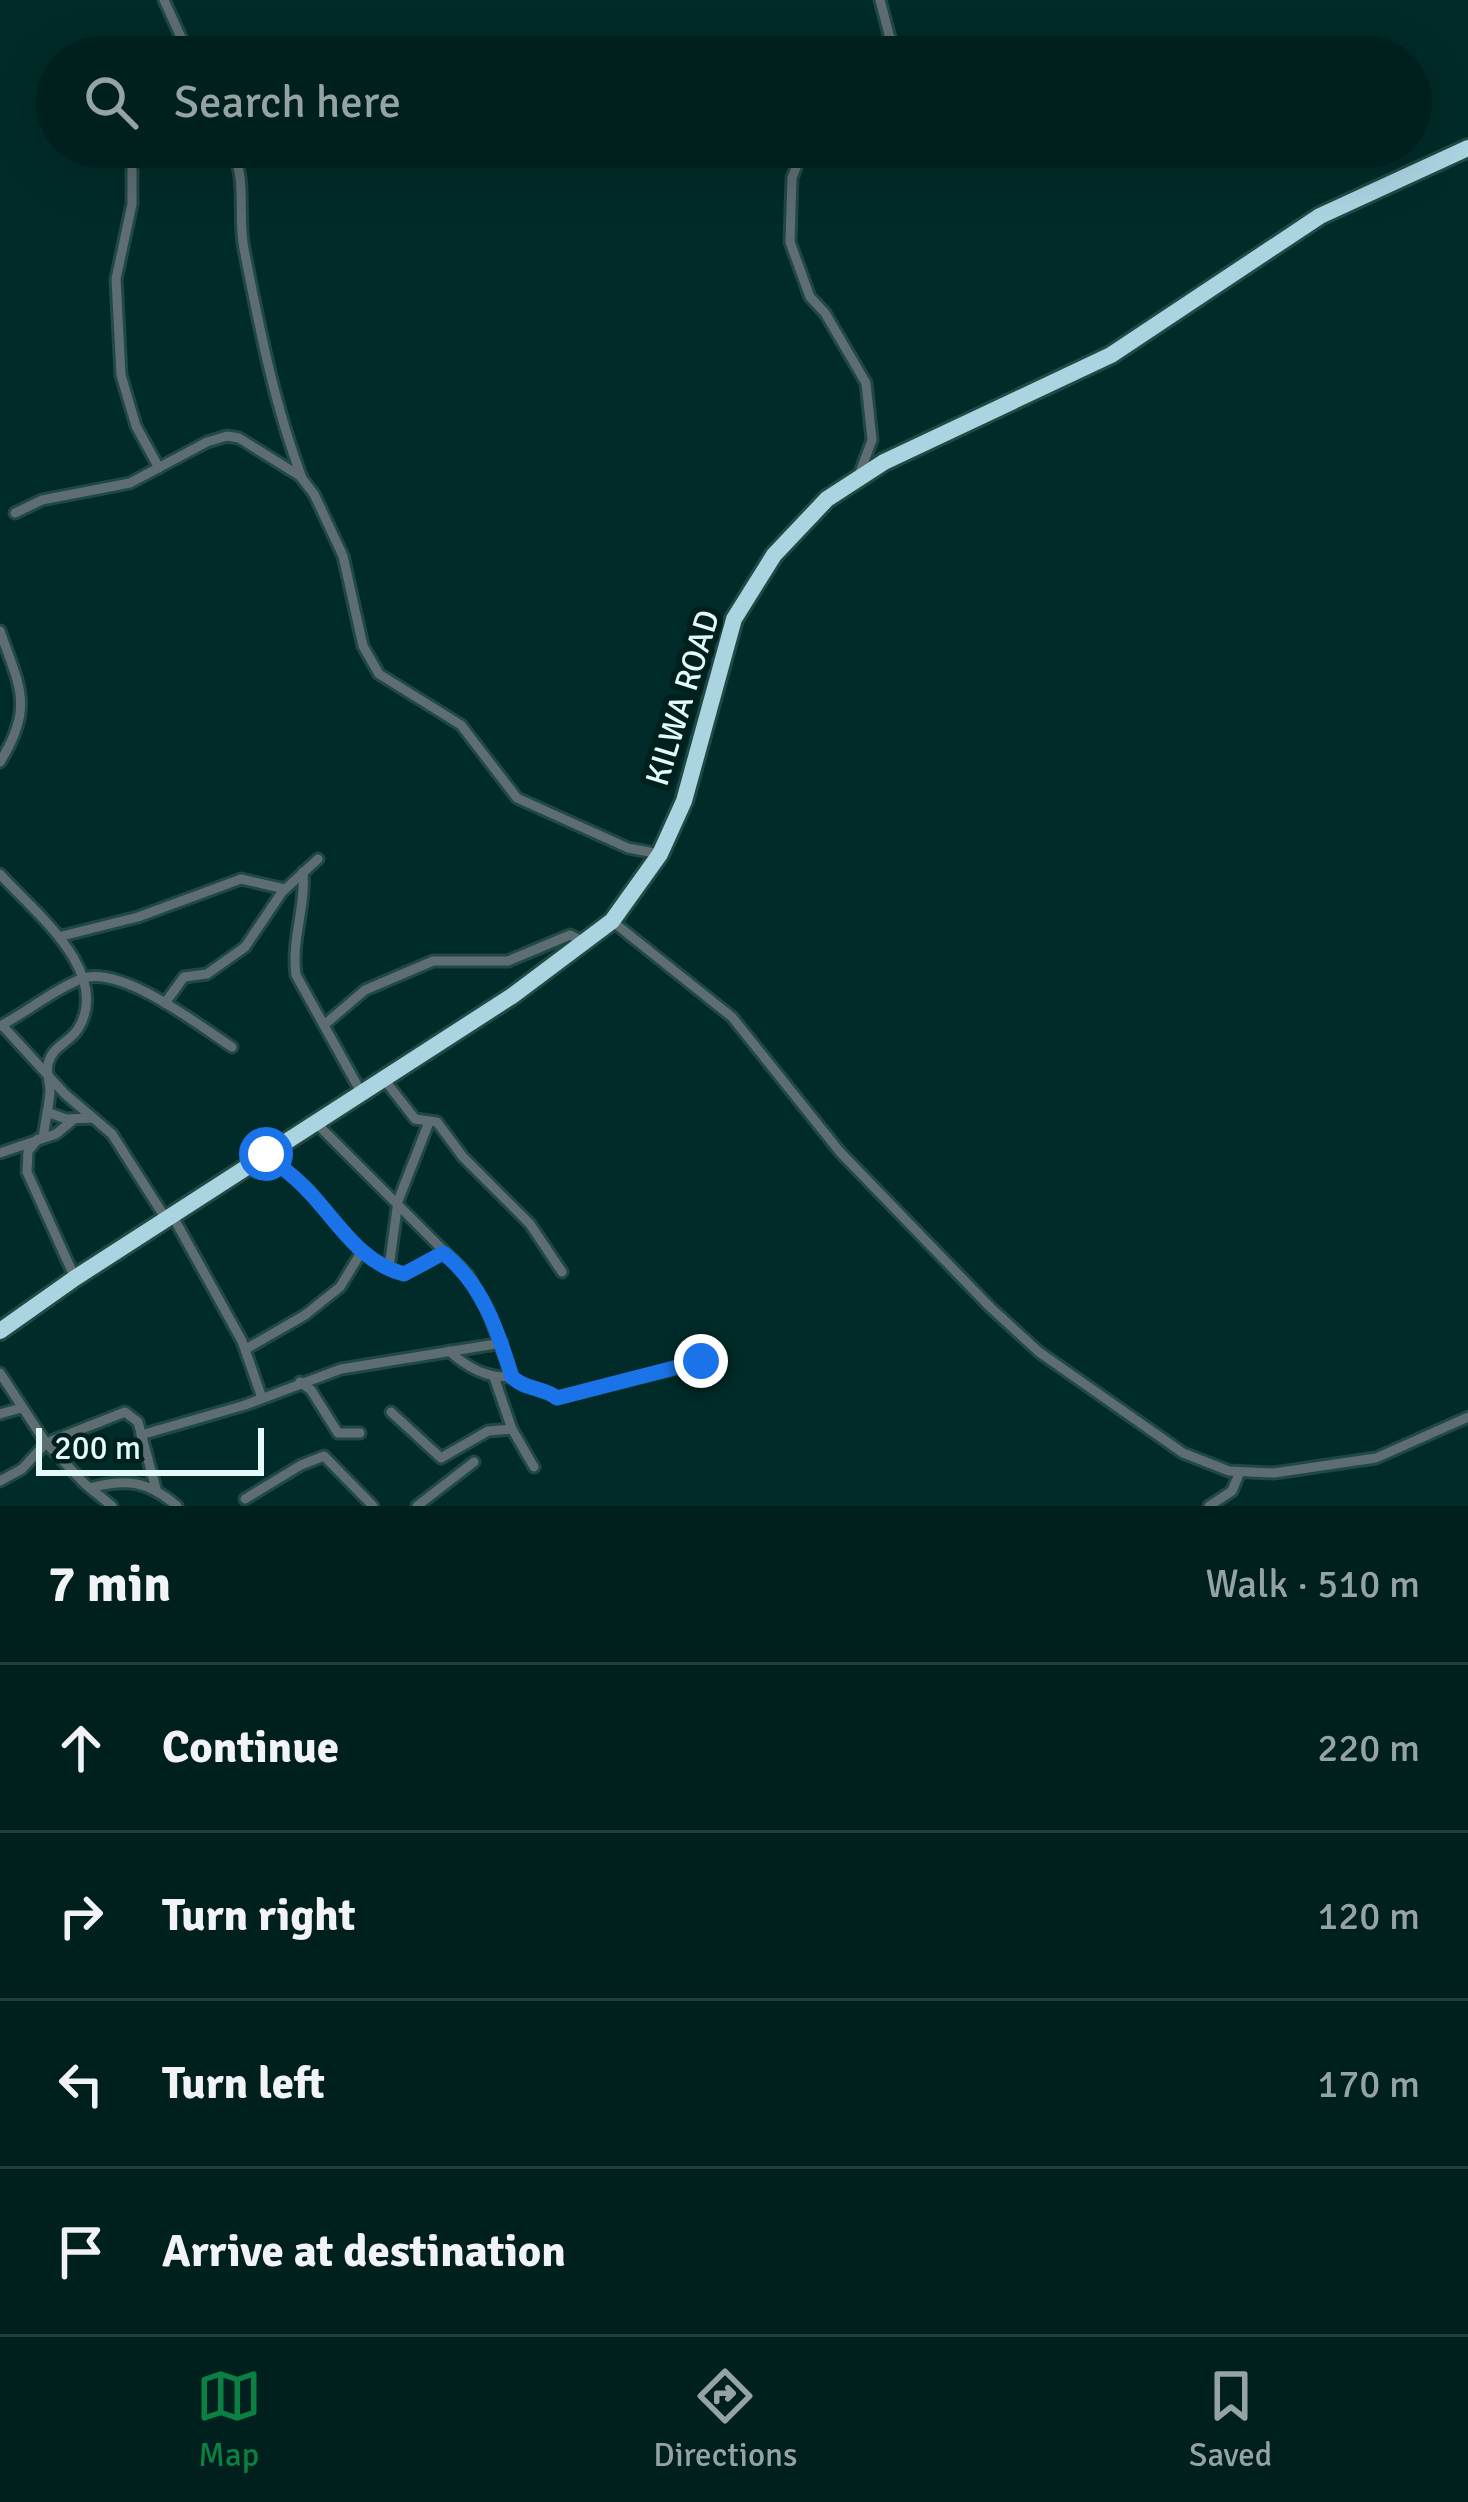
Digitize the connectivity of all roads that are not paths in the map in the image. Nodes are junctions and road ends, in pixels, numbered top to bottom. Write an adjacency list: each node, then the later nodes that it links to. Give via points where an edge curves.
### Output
1 (164, 0): 3 (street)
2 (880, 0): 4 (street)
3 (180, 36)
4 (889, 36)
5 (1468, 148): 6 (highway, KILWA ROAD)
6 (1432, 165)
7 (239, 168): 13 (street, via 259,333)
8 (796, 168): 12 (street, via 790,242 810,297 866,382 872,440)
9 (1424, 168): 12 (highway, KILWA ROAD, via 1320,216 1092,366)
10 (132, 170): 11 (street, via 116,279 121,374)
11 (159, 468): 13 (street, via 233,435); 14 (street)
12 (859, 476): 17 (highway, KILWA ROAD, via 803,520 734,620 688,791)
13 (302, 478): 17 (street, via 343,556 363,646 379,674 466,730 521,801)
14 (15, 513)
15 (0, 631): 16 (street, via 21,688 16,730)
16 (0, 762)
17 (660, 854): 22 (highway, KILWA ROAD)
18 (318, 860): 19 (street)
19 (303, 872): 21 (street); 27 (street, via 294,963)
20 (0, 874): 23 (street)
21 (285, 889): 23 (street, via 241,879); 26 (street, via 245,947 208,974 184,977)
22 (612, 921): 24 (highway, KILWA ROAD); 68 (street, via 732,1017 840,1152 1025,1340 1170,1445)
23 (62, 936): 25 (street)
24 (587, 943): 27 (street, via 570,935 508,962 433,961 365,990); 31 (highway, KILWA ROAD)
25 (82, 978): 26 (street, via 117,982); 28 (street); 30 (street, via 78,1028)
26 (165, 1004): 29 (street)
27 (324, 1025): 32 (street)
28 (1, 1026): 30 (street)
29 (232, 1047)
30 (47, 1071): 33 (street); 34 (street)
31 (382, 1078): 32 (highway, KILWA ROAD); 37 (street, via 416,1120)
32 (362, 1092): 36 (highway, KILWA ROAD)
33 (47, 1112): 35 (street); 38 (street)
34 (93, 1118): 35 (street); 42 (street)
35 (74, 1119): 38 (street)
36 (315, 1122): 40 (highway, KILWA ROAD); 41 (street)
37 (429, 1122): 41 (street); 46 (street, via 530,1224)
38 (41, 1138): 39 (street); 47 (street, via 28,1150 27,1172)
39 (0, 1153)
40 (266, 1154): 42 (highway, KILWA ROAD); 43 (street)
41 (398, 1201): 44 (street); 45 (street)
42 (169, 1217): 47 (highway, KILWA ROAD); 50 (street)
43 (362, 1252): 45 (street); 50 (street, via 340,1287)
44 (443, 1253): 45 (street, via 404,1274); 49 (street, via 472,1280)
45 (389, 1268)
46 (562, 1272)
47 (75, 1278): 48 (highway, KILWA ROAD)
48 (3, 1322)
49 (502, 1343): 51 (street); 55 (street)
50 (246, 1349): 57 (street)
51 (449, 1351): 54 (street); 56 (street)
52 (701, 1361): 55 (street, via 557,1398)
53 (0, 1373): 58 (street)
54 (494, 1377): 55 (street); 62 (street)
55 (512, 1377)
56 (300, 1382): 57 (street); 63 (street, via 338,1433)
57 (262, 1398): 64 (street)
58 (21, 1408): 60 (street); 65 (street)
59 (391, 1412): 62 (street, via 441,1458 488,1431)
60 (0, 1414)
61 (1468, 1417): 68 (street, via 1376,1458)
62 (512, 1429): 67 (street)
63 (360, 1433)
64 (141, 1435): 65 (street, via 125,1412); 71 (street)
65 (46, 1442): 69 (street); 70 (street)
66 (474, 1462): 76 (street)
67 (534, 1467)
68 (1239, 1474): 77 (street, via 1232,1491)
69 (0, 1481)
70 (90, 1488): 71 (street, via 132,1481); 73 (street)
71 (156, 1489): 74 (street)
72 (245, 1499): 75 (street, via 324,1456)
73 (112, 1506)
74 (176, 1506)
75 (374, 1506)
76 (417, 1506)
77 (1209, 1506)

